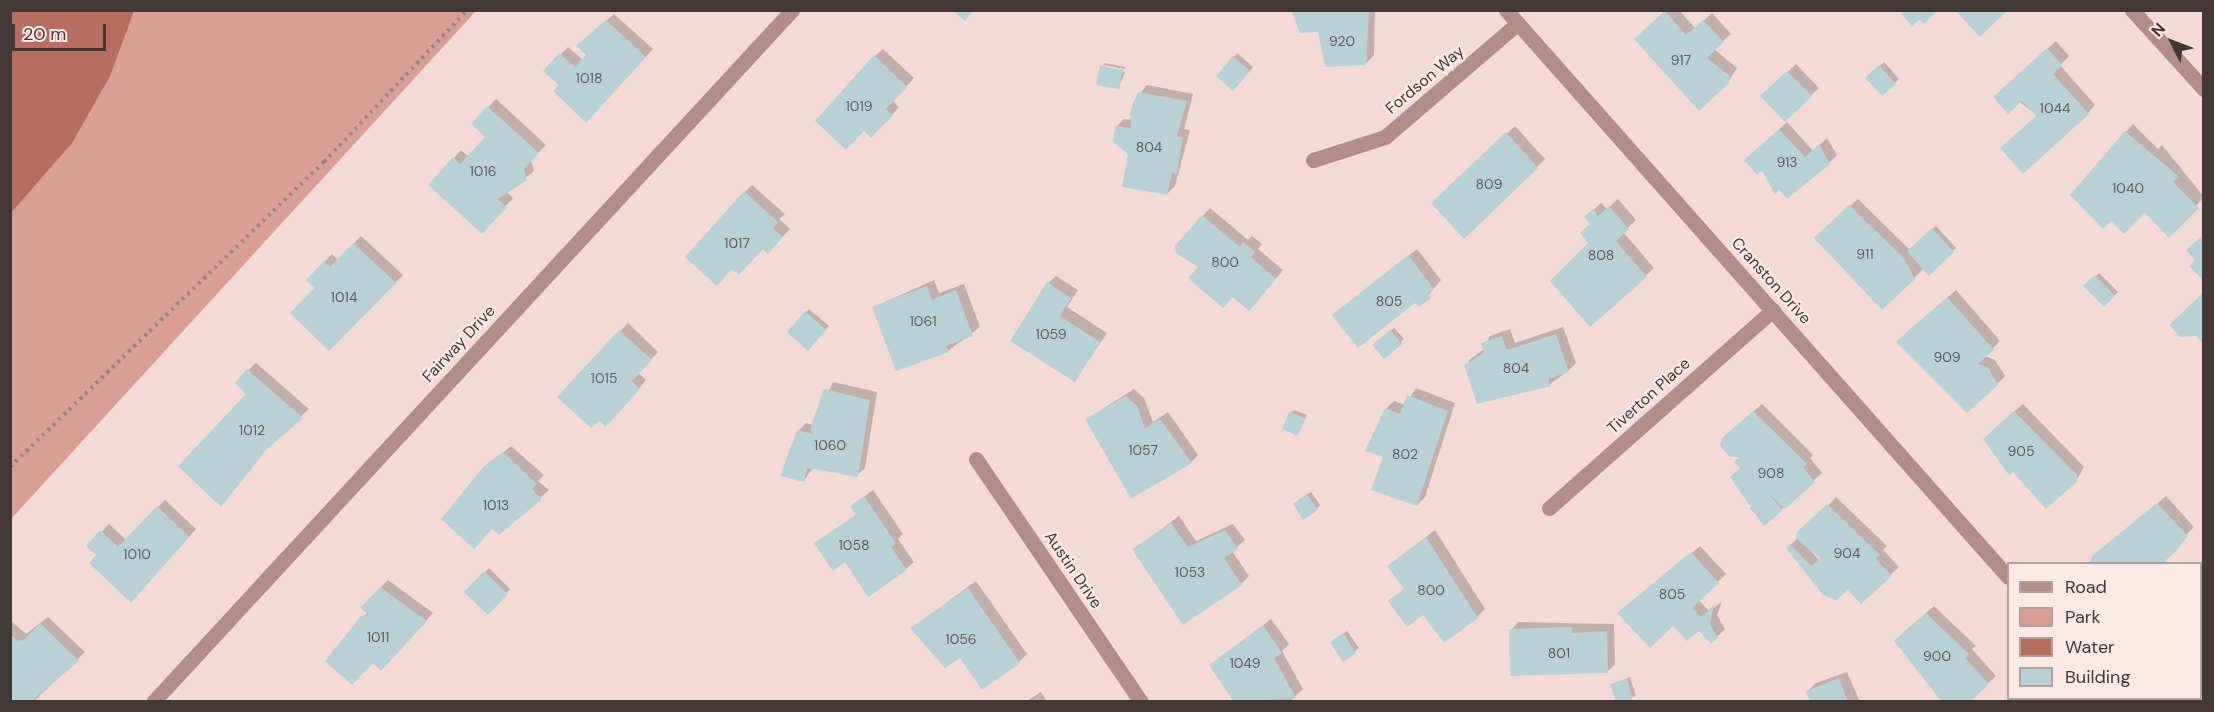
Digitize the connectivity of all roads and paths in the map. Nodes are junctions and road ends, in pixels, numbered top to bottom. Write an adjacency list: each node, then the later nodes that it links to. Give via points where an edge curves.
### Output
1 (467, 10): 10 (path, via 324,162)
2 (792, 10): 13 (street, Fairway Drive)
3 (1506, 10): 5 (street, Cranston Drive)
4 (2132, 10): 6 (street)
5 (1518, 23): 7 (street, Fordson Way, via 1385,136); 8 (street, Cranston Drive)
6 (2204, 89)
7 (1313, 160)
8 (1773, 310): 11 (street, Tiverton Place); 12 (street, Cranston Drive)
9 (976, 459): 14 (street, Austin Drive)
10 (10, 467)
11 (1550, 508)
12 (2007, 576)
13 (153, 702)
14 (1141, 702)

